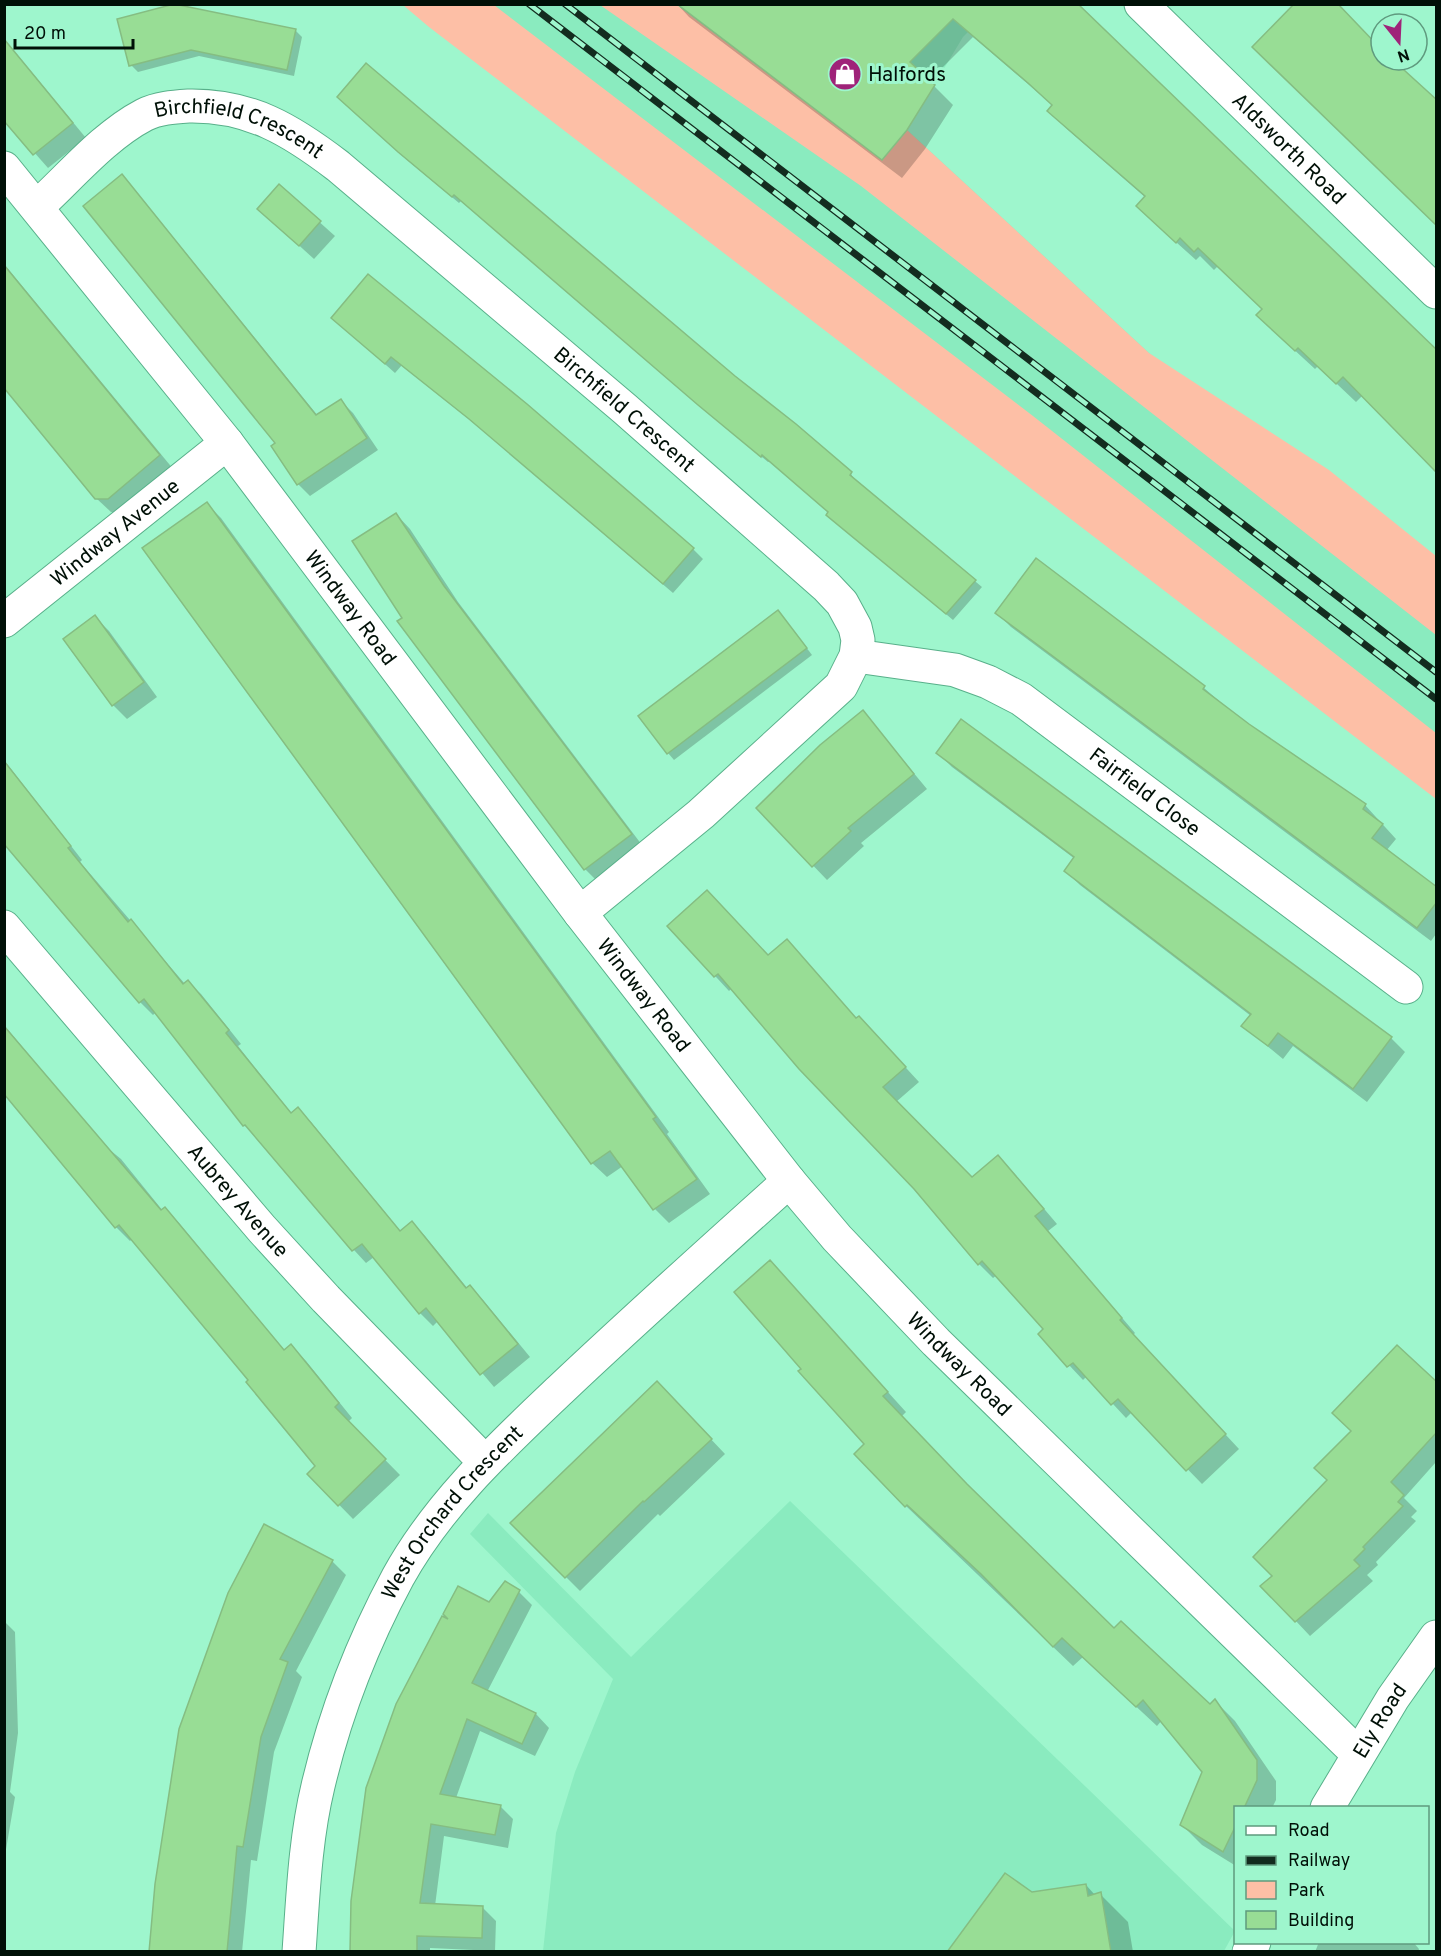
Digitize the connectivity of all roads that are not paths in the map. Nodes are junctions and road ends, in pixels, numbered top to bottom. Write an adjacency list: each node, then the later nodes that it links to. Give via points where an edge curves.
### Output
1 (1141, 4): 4 (street, Aldsworth Road)
2 (4, 168): 3 (street, Windway Road)
3 (37, 207): 5 (street, Windway Road); 7 (street, Birchfield Crescent, via 121,130 162,109 208,106 240,110 302,138 625,409 826,586 842,603 855,627)
4 (1437, 292)
5 (227, 443): 6 (street, Windway Avenue); 8 (street, Windway Road)
6 (4, 621)
7 (856, 656): 8 (street, Birchfield Crescent, via 841,686 701,814); 10 (street, Fairfield Close, via 955,670 1021,699)
8 (580, 913): 11 (street, Windway Road)
9 (4, 927): 12 (street, Aubrey Avenue, via 262,1229)
10 (1406, 987)
11 (789, 1181): 12 (street, West Orchard Crescent, via 643,1311); 14 (street, Windway Road, via 936,1342)
12 (484, 1462): 16 (street, West Orchard Crescent, via 448,1503 399,1575 362,1653 318,1787)
13 (1437, 1637): 14 (street, Ely Road, via 1392,1698)
14 (1358, 1754): 15 (street, Ely Road)
15 (1328, 1806)
16 (299, 1952)

